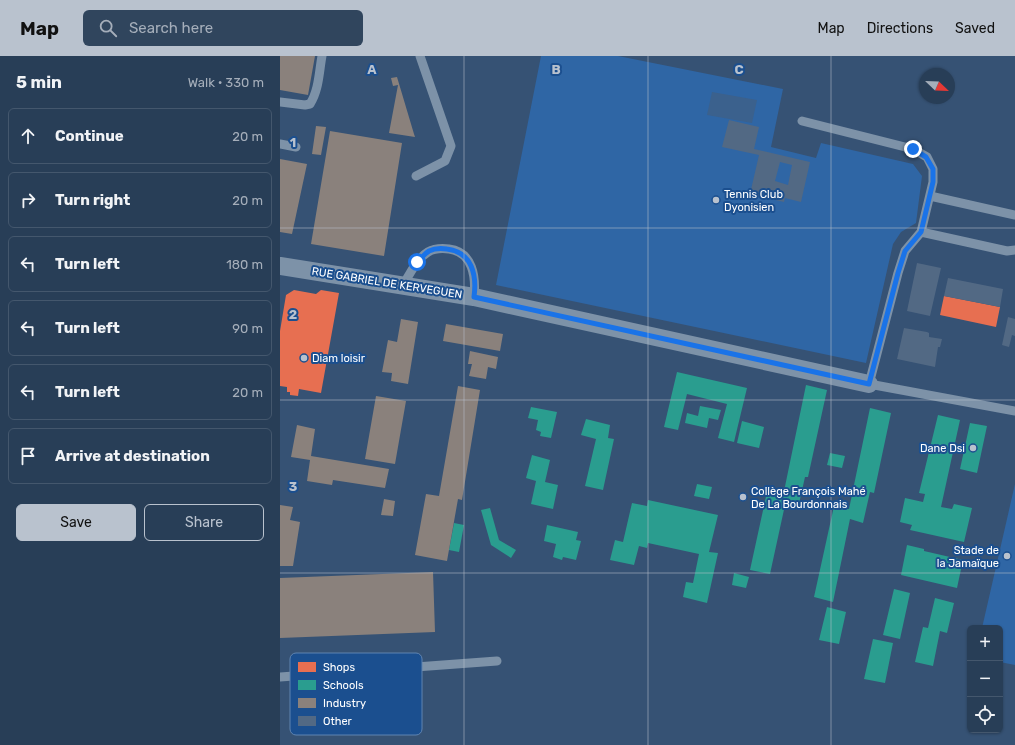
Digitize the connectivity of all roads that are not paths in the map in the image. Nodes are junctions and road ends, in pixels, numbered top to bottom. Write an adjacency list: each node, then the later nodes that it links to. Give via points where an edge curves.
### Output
1 (322, 56): 3 (lane, via 317,87 310,104)
2 (420, 56): 7 (lane, via 450,146 445,161)
3 (280, 102)
4 (802, 121): 8 (lane, via 913,149 926,157 933,169)
5 (280, 144): 6 (lane)
6 (296, 147)
7 (416, 176)
8 (930, 196): 9 (lane); 10 (lane)
9 (1015, 215)
10 (921, 232): 11 (lane, via 1007,251); 15 (lane, via 905,251)
11 (1015, 250)
12 (280, 266): 13 (street, RUE GABRIEL DE KERVEGUEN)
13 (402, 286): 14 (street, RUE GABRIEL DE KERVEGUEN); 14 (lane, via 417,262 428,252 440,248 455,250 468,259 475,288)
14 (474, 297): 15 (street, RUE GABRIEL DE KERVEGUEN)
15 (869, 384): 16 (lane)
16 (1015, 411)
17 (497, 660): 18 (lane)
18 (422, 666)
19 (290, 677): 20 (lane)
20 (280, 678)

